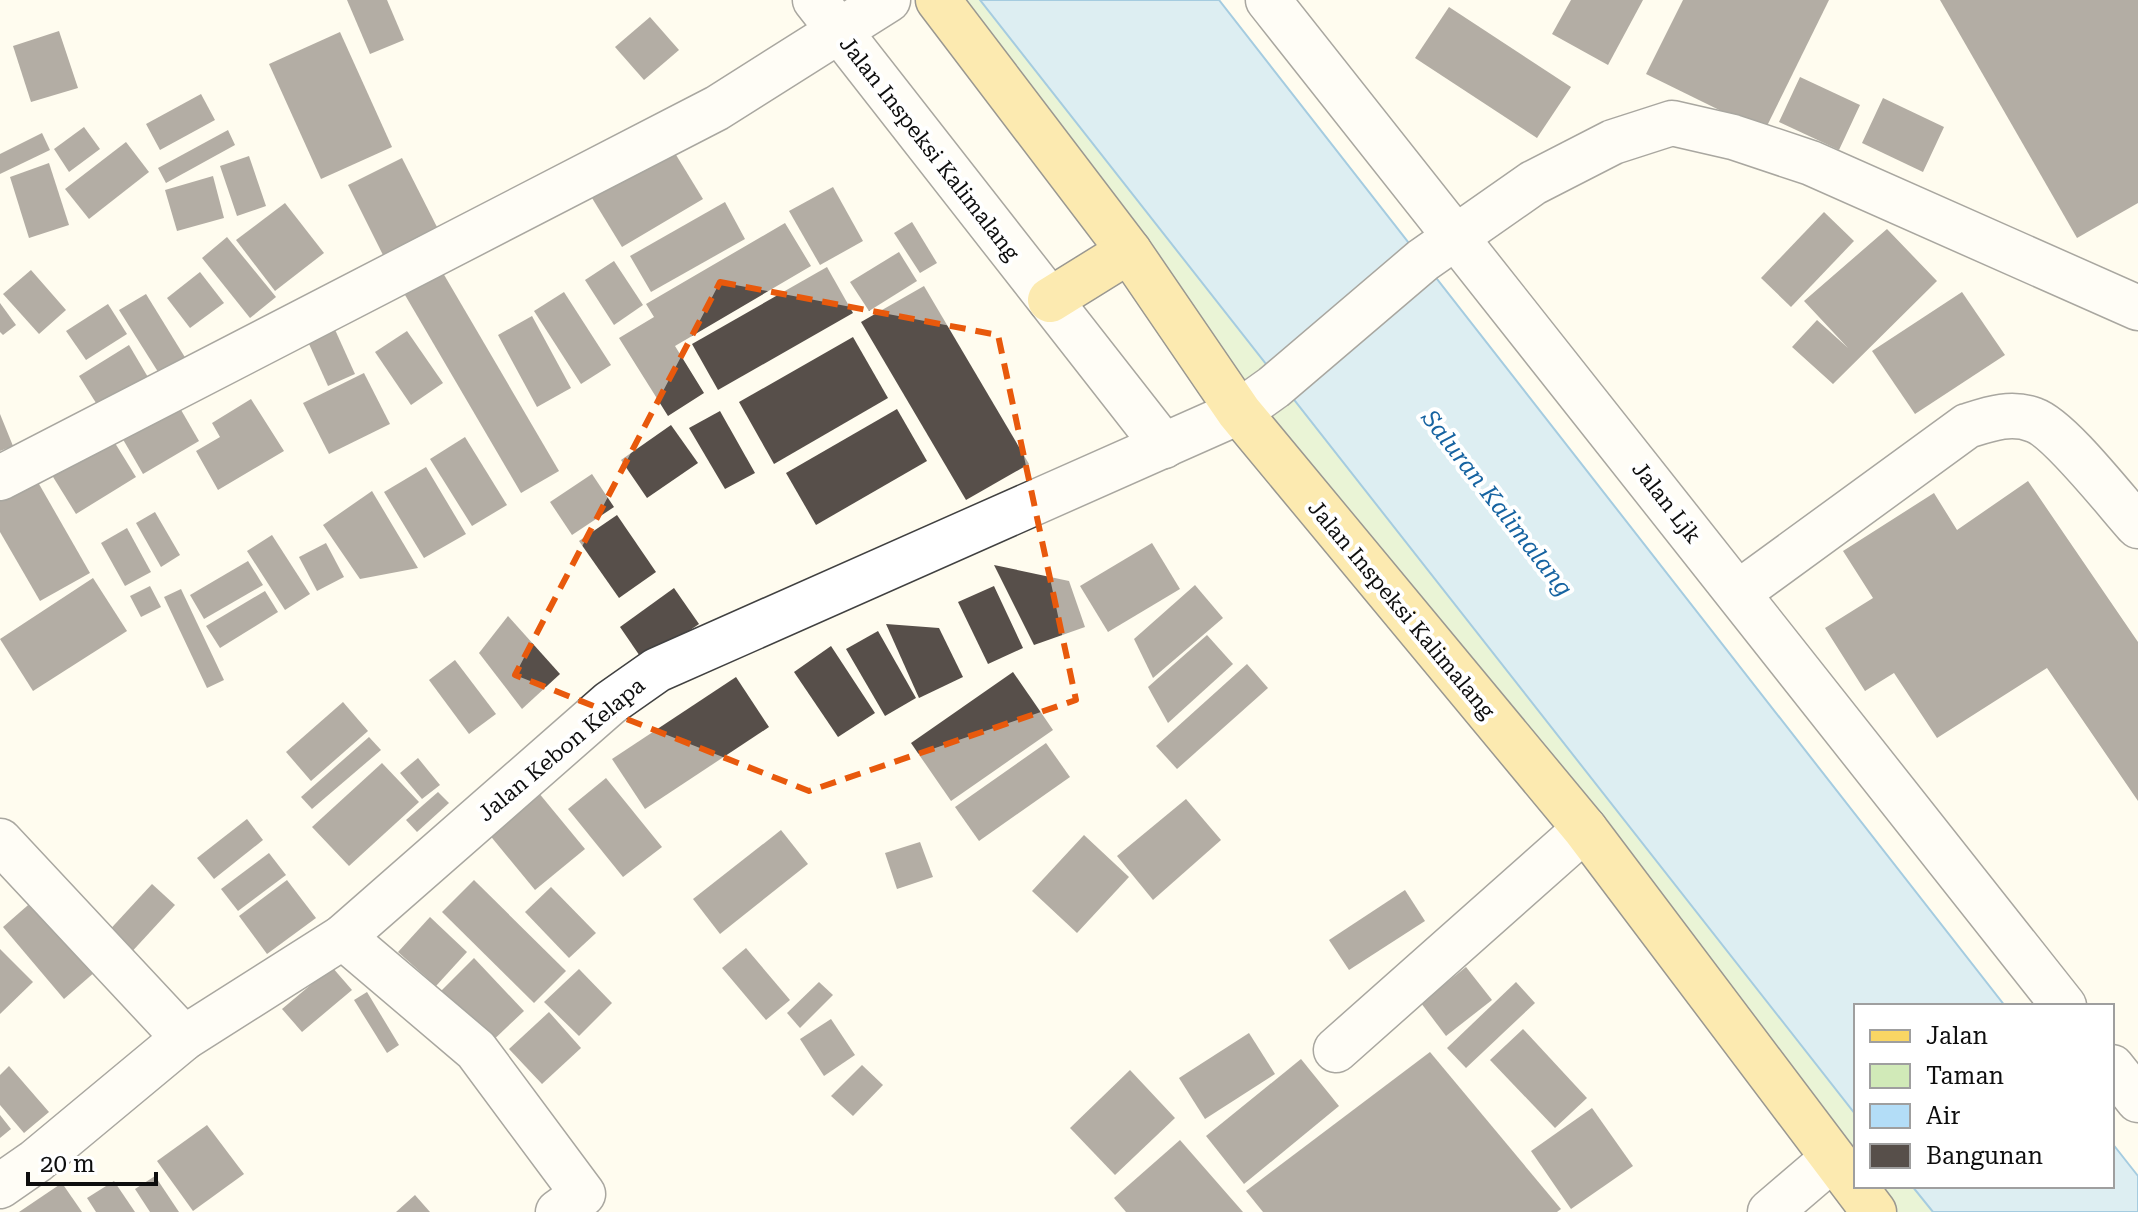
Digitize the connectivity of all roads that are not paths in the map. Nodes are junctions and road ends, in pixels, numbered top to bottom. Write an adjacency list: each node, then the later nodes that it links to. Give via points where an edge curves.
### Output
1 (888, 0): 4 (street)
2 (938, 0): 6 (main road, Jalan Inspeksi Kalimalang)
3 (1268, 0): 5 (street, Jalan Ljk)
4 (827, 16): 7 (street, Jalan Inspeksi Kalimalang); 11 (street, via 717,108)
5 (1440, 248): 8 (street, Jalan Kebon Kelapa, via 1533,183 1613,142 1672,123 1811,163); 9 (street, Jalan Kebon Kelapa); 13 (street, Jalan Ljk)
6 (1129, 251): 7 (main road); 9 (main road, Jalan Inspeksi Kalimalang)
7 (1050, 300): 10 (street, Jalan Inspeksi Kalimalang)
8 (2138, 308)
9 (1239, 412): 10 (street, Jalan Kebon Kelapa); 14 (main road, Jalan Inspeksi Kalimalang)
10 (1164, 446): 16 (street, Jalan Kebon Kelapa, via 657,670 610,703)
11 (0, 478)
12 (2138, 526): 13 (street, via 2064,444 2035,420 2002,415 1967,426)
13 (1738, 593): 17 (street, Jalan Ljk)
14 (1585, 829): 19 (street); 22 (main road, Jalan Inspeksi Kalimalang)
15 (0, 841): 18 (street)
16 (343, 937): 18 (street, Jalan Kebon Kelapa); 26 (street, via 476,1050)
17 (2062, 1004)
18 (184, 1038): 23 (street, Jalan Kebon Kelapa)
19 (1336, 1050)
20 (2114, 1070): 21 (street)
21 (2138, 1100)
22 (1832, 1159): 24 (main road, Jalan Inspeksi Kalimalang); 27 (street)
23 (0, 1186)
24 (1854, 1187)
25 (1855, 1188): 28 (main road, Jalan Inspeksi Kalimalang)
26 (579, 1206)
27 (1770, 1212)
28 (1874, 1212)

